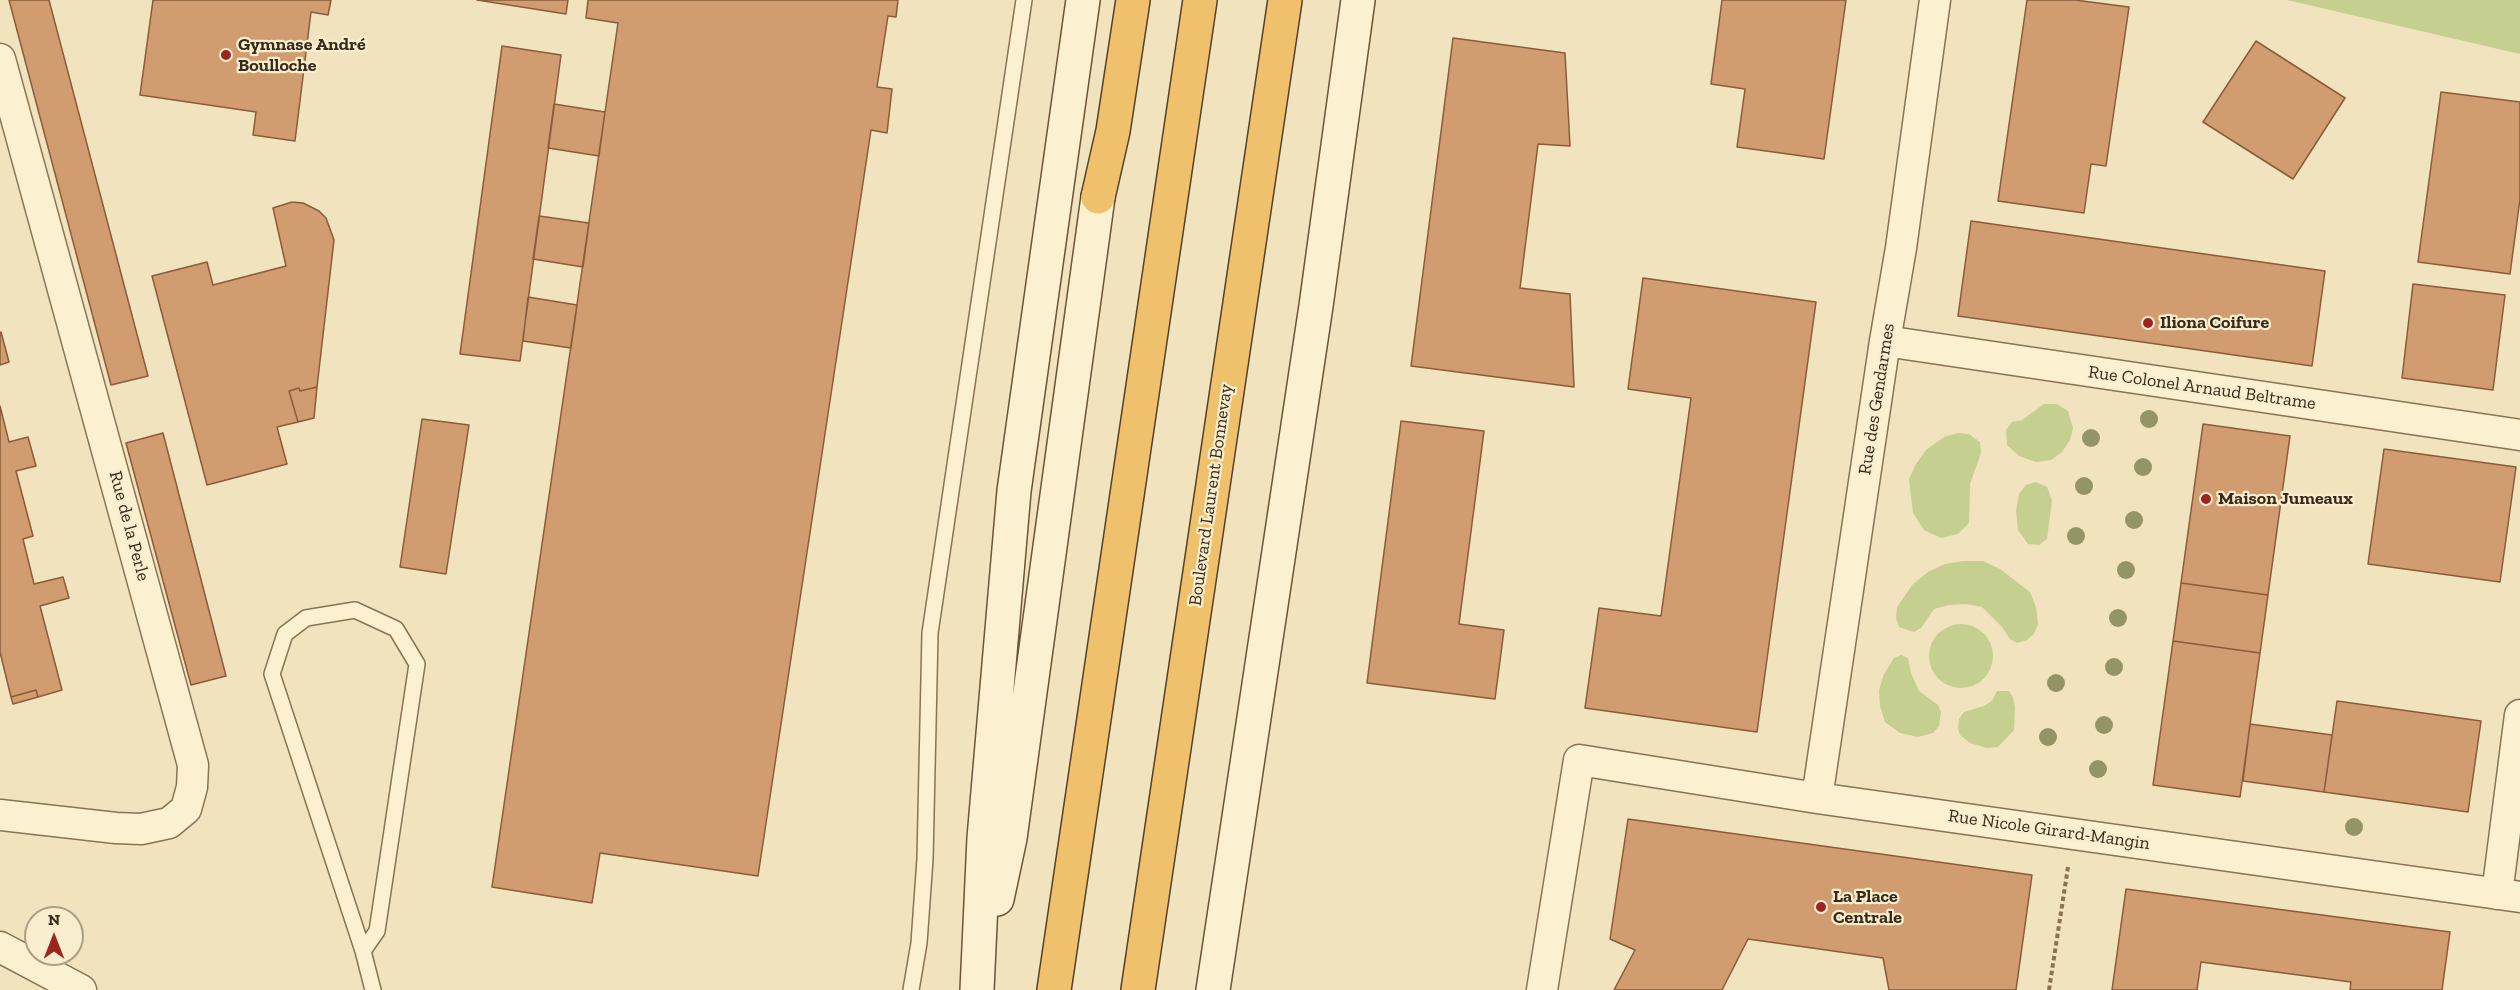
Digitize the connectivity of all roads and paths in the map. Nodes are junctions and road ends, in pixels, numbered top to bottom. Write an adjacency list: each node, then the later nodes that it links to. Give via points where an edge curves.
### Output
1 (1024, 0): 21 (lane, via 930,633 925,859)
2 (1083, 0): 22 (main road, via 1014,491 984,838)
3 (1133, 0): 9 (highway, via 1113,131)
4 (1200, 0): 23 (highway)
5 (1285, 0): 24 (highway, Boulevard Laurent Bonnevay)
6 (1358, 0): 25 (main road)
7 (1935, 0): 10 (street, Rue des Gendarmes)
8 (0, 59): 14 (street, Rue de la Perle, via 193,765 186,809 168,823 141,829 116,828)
9 (1098, 197): 22 (main road, via 1010,838)
10 (1885, 341): 11 (street, Rue Colonel Arnaud Beltrame); 13 (street, Rue des Gendarmes)
11 (2520, 435)
12 (2520, 716): 16 (street)
13 (1817, 798): 15 (street, Rue Nicole Girard-Mangin); 26 (street, Rue Nicole Girard-Mangin, via 1579,760)
14 (0, 815)
15 (2073, 834): 16 (street, Rue Nicole Girard-Mangin); 27 (path)
16 (2509, 896)
17 (0, 947): 19 (street)
18 (363, 951): 18 (lane, via 377,931 417,664 396,629 355,610 306,618 285,634 272,674); 20 (lane)
19 (81, 990)
20 (373, 990)
21 (911, 990)
22 (977, 990)
23 (1054, 990)
24 (1138, 990)
25 (1213, 990)
26 (1542, 990)
27 (2049, 990)

